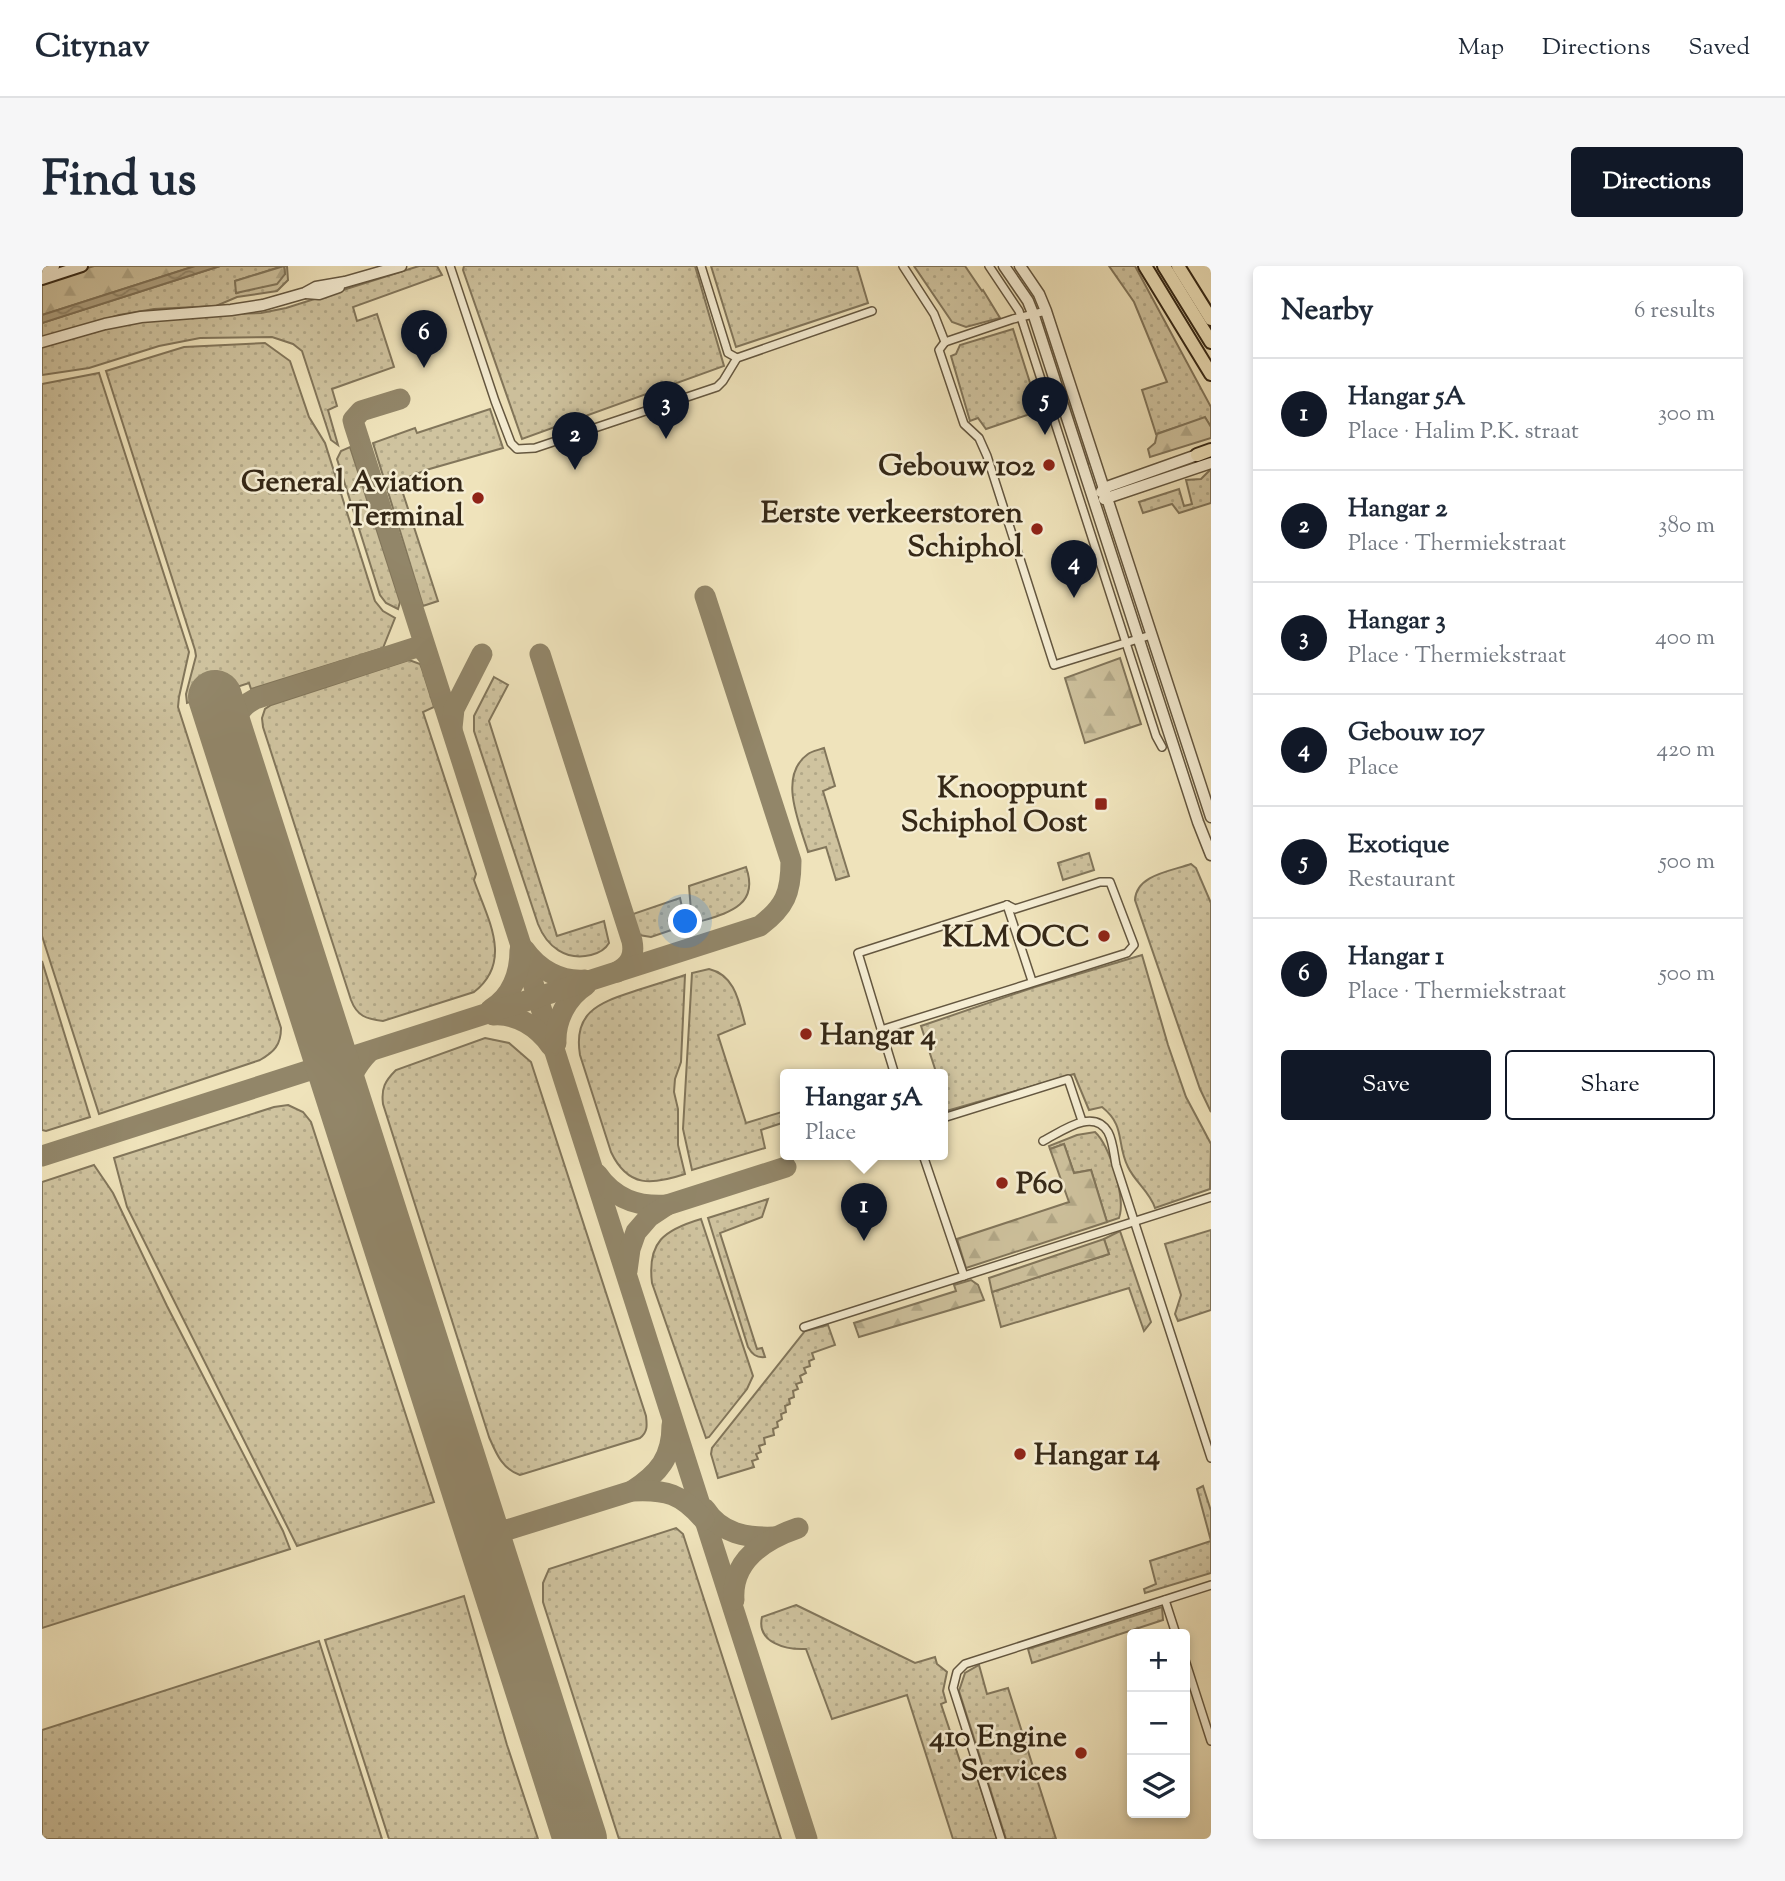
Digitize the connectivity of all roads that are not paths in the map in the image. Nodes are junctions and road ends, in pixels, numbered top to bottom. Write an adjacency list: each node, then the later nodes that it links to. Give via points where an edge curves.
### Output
1 (54, 266): 13 (main road)
2 (82, 266): 14 (main road)
3 (401, 266): 20 (street, via 230,310 141,317)
4 (450, 266): 23 (street, via 495,401 517,449 535,448 717,387)
5 (701, 266): 23 (street, via 728,353)
6 (903, 266): 21 (street, via 934,314)
7 (989, 266): 18 (street)
8 (1004, 266): 17 (street)
9 (1020, 266): 16 (street)
10 (1146, 266): 24 (main road)
11 (1164, 266): 22 (main road)
12 (1178, 266): 19 (main road)
13 (42, 271)
14 (42, 279)
15 (872, 311): 23 (street)
16 (1046, 312): 17 (street); 28 (street)
17 (1034, 316): 18 (street); 29 (street)
18 (1021, 319): 21 (street); 33 (street)
19 (1211, 319)
20 (42, 342)
21 (945, 342): 33 (street, via 939,350 964,424 979,438 987,456 1054,665)
22 (1211, 342)
23 (737, 358)
24 (1211, 374)
25 (1211, 450): 26 (main road)
26 (1197, 456): 28 (street)
27 (1211, 463): 30 (street)
28 (1104, 488): 29 (street); 30 (street)
29 (1093, 499): 30 (street); 32 (street)
30 (1107, 499): 31 (street)
31 (1151, 635): 32 (street); 34 (street)
32 (1139, 638): 33 (street); 35 (street)
33 (1126, 642): 36 (street)
34 (1167, 683): 35 (street); 37 (street)
35 (1154, 687): 38 (street)
36 (1162, 747)
37 (1205, 797): 38 (street); 39 (street)
38 (1192, 801): 40 (street)
39 (1211, 817)
40 (1210, 853)
41 (1007, 905): 42 (street); 42 (street, via 1014,909 1110,882 1135,945 1127,953); 43 (street, via 858,953)
42 (1032, 981): 43 (street)
43 (881, 1030): 44 (street)
44 (893, 1069)
45 (948, 1116): 46 (street, via 1068,1079)
46 (1082, 1121): 47 (street); 50 (street, via 1098,1123 1108,1132)
47 (1043, 1141)
48 (925, 1160): 51 (street)
49 (1211, 1197): 50 (street)
50 (1136, 1221): 51 (street); 53 (street)
51 (964, 1276): 52 (street)
52 (804, 1327)
53 (1211, 1458)
54 (1211, 1585): 55 (street)
55 (1165, 1600): 56 (street); 59 (street, via 965,1664 957,1672 953,1688)
56 (1174, 1629)
57 (1190, 1676): 58 (street)
58 (1211, 1741)
59 (1002, 1839)

